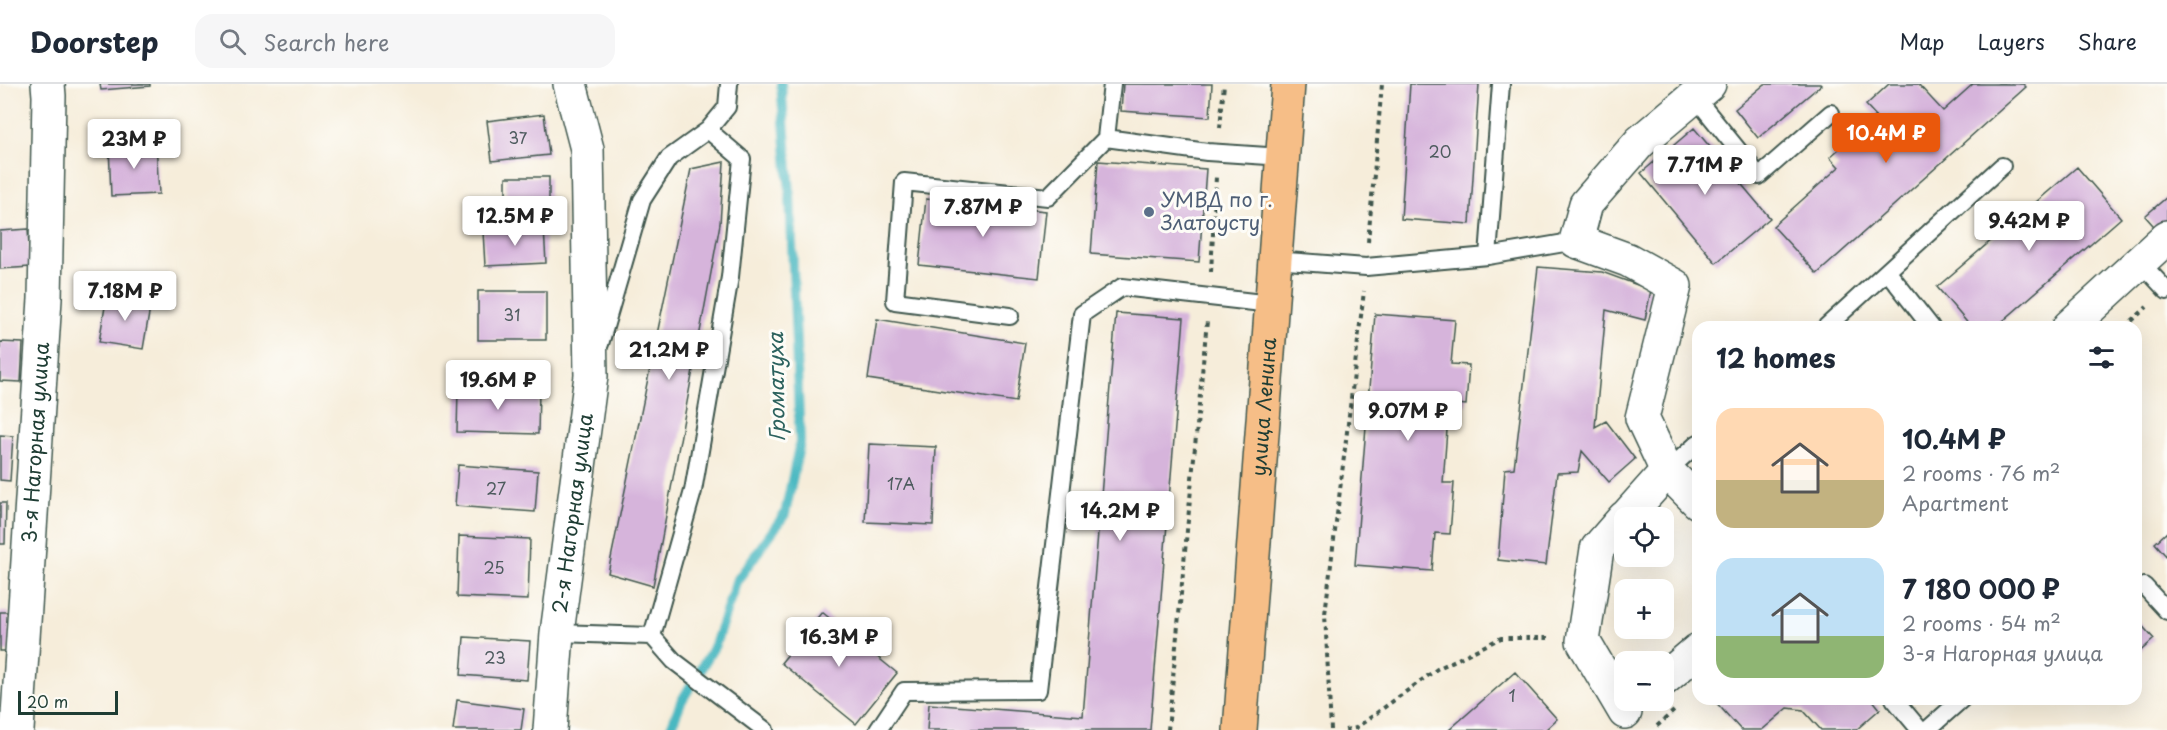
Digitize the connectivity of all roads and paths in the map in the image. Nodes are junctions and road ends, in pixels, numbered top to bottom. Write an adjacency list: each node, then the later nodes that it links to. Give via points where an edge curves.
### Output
1 (48, 84): 46 (street, 3-я Нагорная улица, via 45,300)
2 (570, 84): 30 (street, 2-я Нагорная улица, via 586,149)
3 (729, 84): 11 (lane, via 727,107)
4 (1112, 84): 12 (lane)
5 (1224, 84): 13 (path)
6 (1288, 84): 14 (main road, улица Ленина)
7 (1382, 84): 21 (path)
8 (1501, 84): 18 (lane)
9 (1702, 90): 10 (lane, via 1759,176); 17 (street, via 1640,142 1586,204)
10 (1831, 113)
11 (708, 130): 30 (lane, via 669,158 642,200); 39 (lane, via 742,159 730,277 693,491)
12 (1106, 138): 13 (lane); 26 (lane, via 1048,197 904,182 895,301)
13 (1218, 153): 14 (lane); 24 (path)
14 (1282, 157): 19 (main road, улица Ленина)
15 (2002, 166): 22 (lane)
16 (2167, 237): 20 (street)
17 (1576, 242): 18 (lane); 32 (street, via 1628,260 1675,286 1642,418)
18 (1488, 256): 21 (lane)
19 (1274, 260): 21 (lane); 25 (main road, улица Ленина)
20 (2140, 261): 23 (lane); 29 (street)
21 (1366, 267): 52 (path, via 1325,614)
22 (1887, 271): 27 (lane); 28 (lane)
23 (2167, 291)
24 (1209, 297): 25 (lane); 49 (lane, via 1122,286 1082,314 1038,690 904,691); 50 (path)
25 (1271, 304): 51 (main road, улица Ленина)
26 (1010, 316)
27 (1833, 321)
28 (1926, 321)
29 (2075, 321)
30 (591, 376): 38 (street, 2-я Нагорная улица)
31 (1692, 448): 32 (lane)
32 (1667, 471): 33 (street); 34 (street)
33 (1692, 496)
34 (1635, 507)
35 (1614, 530): 40 (street, via 1597,549)
36 (2144, 586): 37 (lane)
37 (2167, 611)
38 (557, 633): 39 (lane); 47 (street, 2-я Нагорная улица)
39 (652, 636): 48 (lane, via 674,661)
40 (1583, 641): 45 (street); 53 (path, via 1501,638 1437,669 1356,728)
41 (1692, 655): 42 (street)
42 (1674, 670)
43 (1899, 705): 54 (lane)
44 (1955, 705): 55 (lane)
45 (1622, 714)
46 (17, 730)
47 (550, 730)
48 (765, 730)
49 (878, 730)
50 (1168, 730)
51 (1240, 730)
52 (1331, 730)
53 (1345, 730)
54 (1920, 730)
55 (1927, 730)

